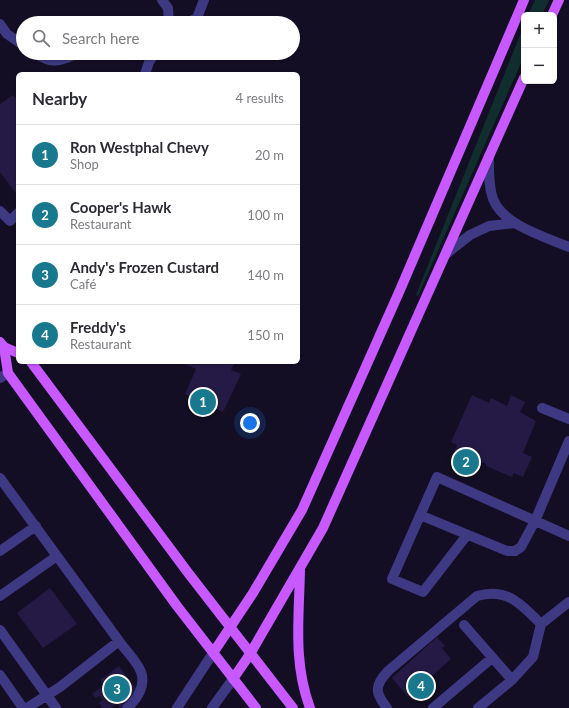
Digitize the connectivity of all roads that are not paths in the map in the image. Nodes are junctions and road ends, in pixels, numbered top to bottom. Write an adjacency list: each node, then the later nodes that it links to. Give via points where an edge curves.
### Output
1 (162, 0): 6 (street, via 168,8)
2 (204, 0): 7 (street)
3 (524, 0): 42 (main road, via 394,305 302,510)
4 (559, 0): 5 (main road)
5 (553, 12)
6 (169, 16)
7 (199, 16)
8 (0, 24): 9 (street)
9 (4, 37): 10 (street)
10 (16, 42)
11 (49, 60): 12 (street)
12 (63, 60)
13 (150, 60): 14 (street)
14 (146, 72)
15 (521, 84): 16 (main road)
16 (489, 156): 19 (street, via 493,199); 21 (main road)
17 (0, 211): 18 (street, via 10,221)
18 (16, 215)
19 (515, 223): 20 (street); 21 (street, via 489,226 470,235)
20 (569, 247)
21 (446, 254): 37 (main road, via 352,466 323,528)
22 (2, 344): 23 (main road); 25 (main road)
23 (16, 352)
24 (32, 364): 42 (main road)
25 (4, 376): 45 (main road)
26 (542, 408): 27 (street)
27 (569, 419)
28 (569, 441): 31 (street)
29 (0, 478): 32 (street)
30 (420, 515): 31 (street, via 437,477); 33 (street); 33 (street, via 392,579 423,592)
31 (535, 521): 33 (street, via 521,547 516,551 507,551); 34 (street)
32 (36, 526): 35 (street); 36 (street)
33 (468, 535)
34 (569, 536)
35 (0, 551)
36 (57, 556): 38 (street); 44 (street)
37 (300, 568): 46 (main road); 60 (main road, via 297,650 302,687)
38 (0, 596)
39 (569, 602): 40 (street)
40 (541, 624): 50 (street, via 533,657); 61 (street, via 512,598 487,593 477,596 380,680 377,690 379,698)
41 (464, 625): 47 (street)
42 (230, 628): 45 (main road); 46 (main road)
43 (0, 630): 51 (street)
44 (119, 641): 51 (street, via 60,687); 55 (street, via 141,672 138,698)
45 (213, 654): 49 (main road); 56 (street)
46 (250, 654): 49 (main road); 59 (main road)
47 (492, 658): 50 (street); 62 (street)
48 (0, 675): 52 (street)
49 (233, 679): 57 (street); 58 (main road)
50 (512, 680): 63 (street)
51 (47, 694): 53 (street); 54 (street)
52 (23, 708)
53 (27, 708)
54 (56, 708)
55 (127, 708)
56 (177, 708)
57 (212, 708)
58 (256, 708)
59 (293, 708)
60 (310, 708)
61 (388, 708)
62 (433, 708)
63 (478, 708)

